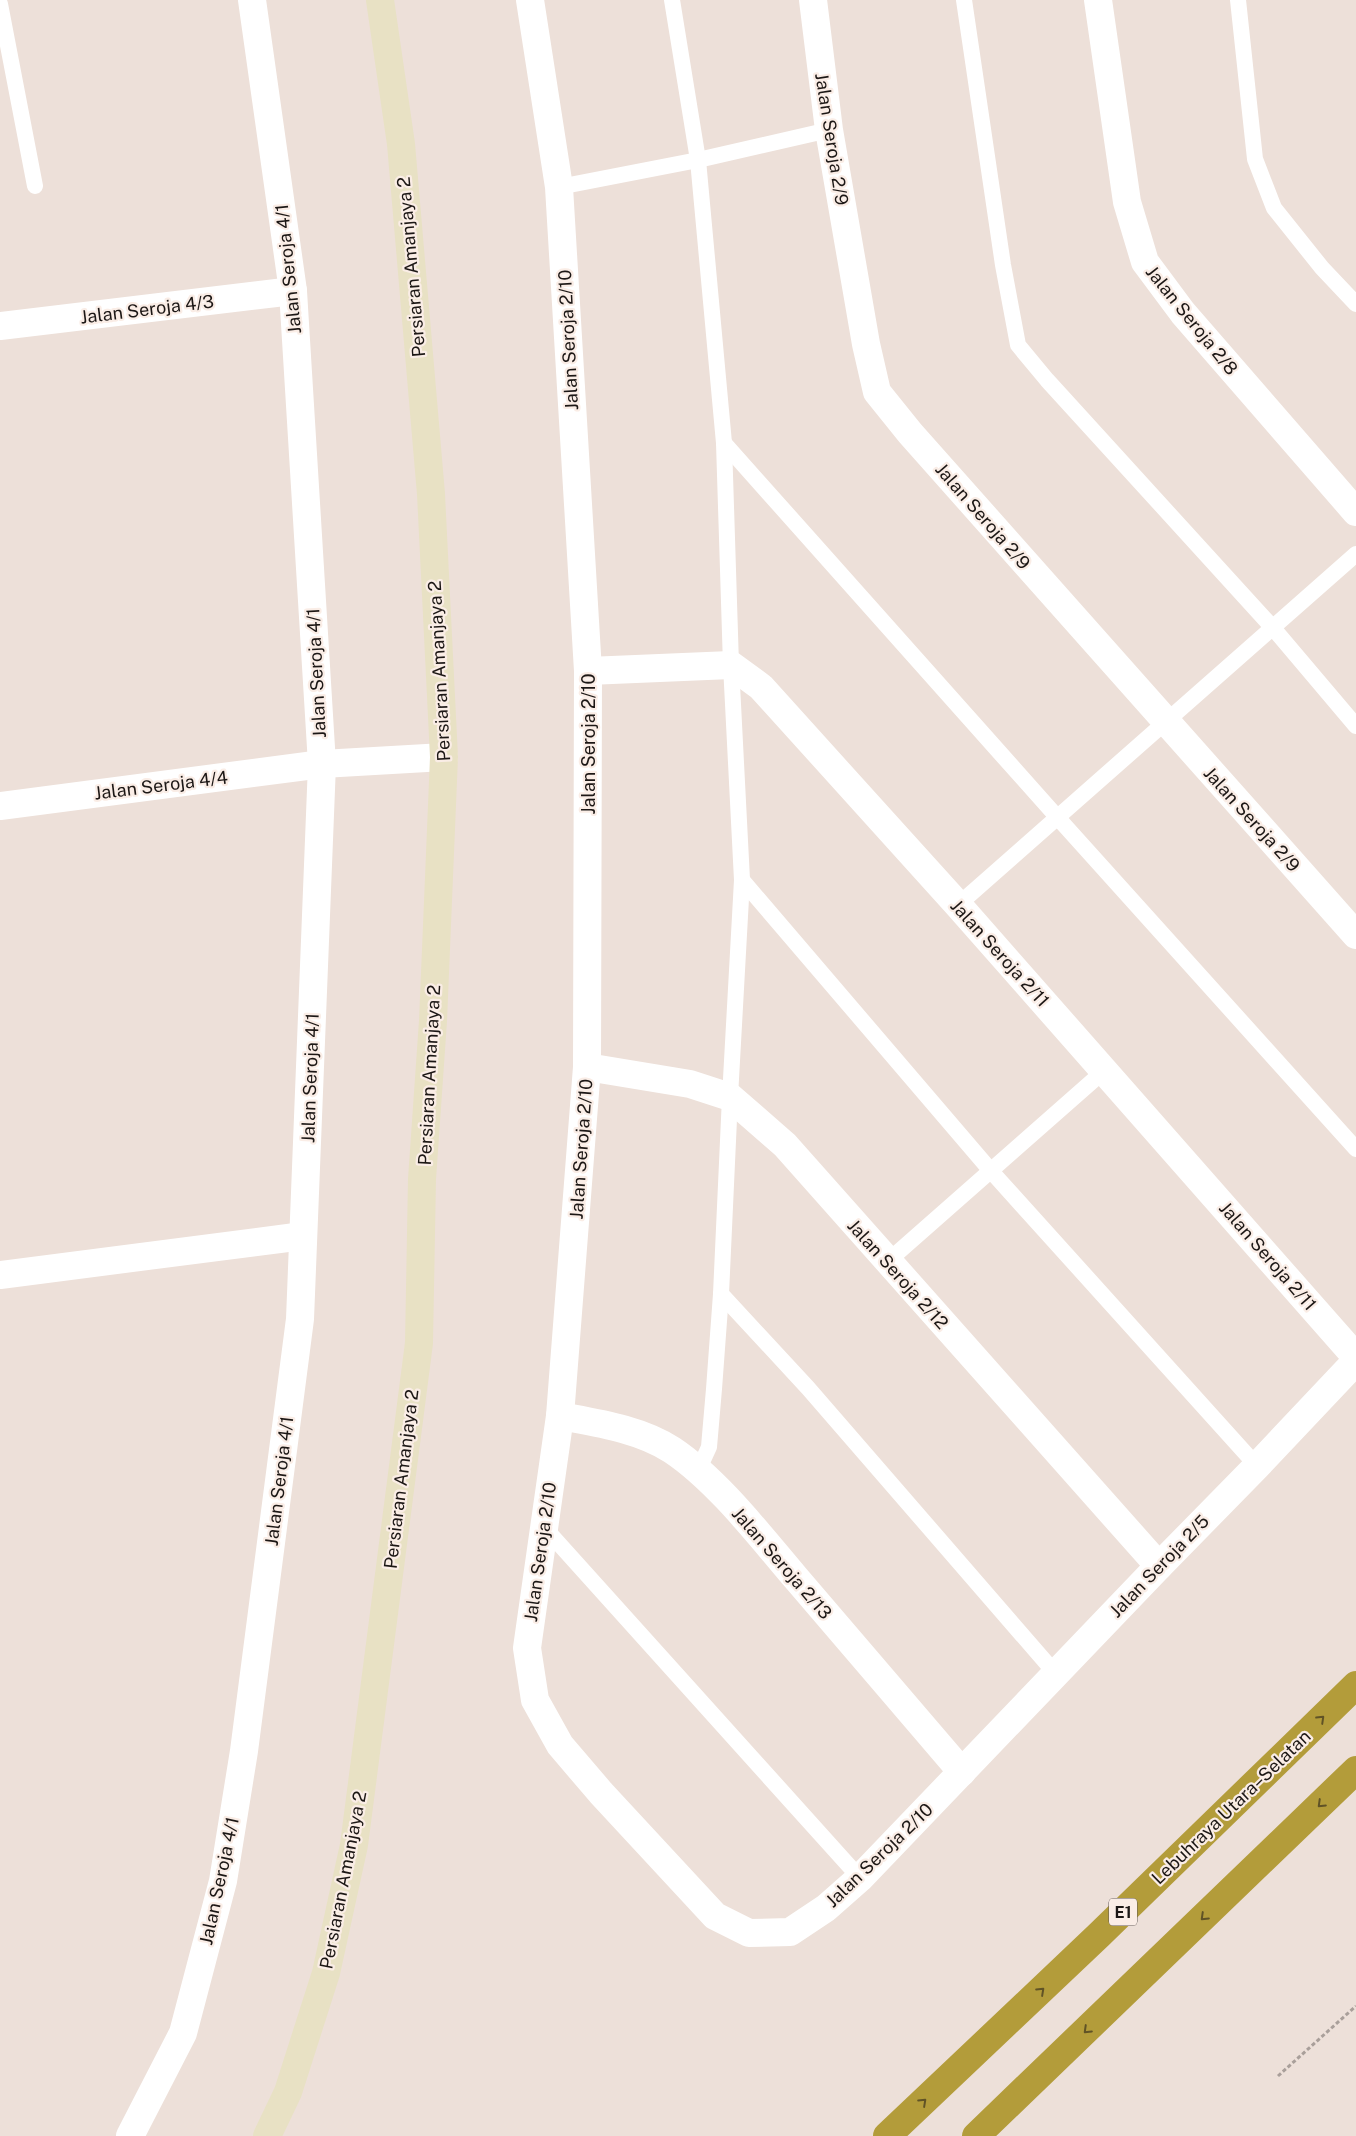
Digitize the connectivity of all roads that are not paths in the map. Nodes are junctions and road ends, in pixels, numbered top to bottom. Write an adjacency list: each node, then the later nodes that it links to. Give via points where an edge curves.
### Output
1 (252, 0): 14 (street, Jalan Seroja 4/1)
2 (380, 0): 25 (street, Persiaran Amanjaya 2, via 401,144 430,494)
3 (530, 0): 13 (street, Jalan Seroja 2/10)
4 (672, 0): 11 (lane)
5 (813, 0): 10 (street, Jalan Seroja 2/9)
6 (964, 0): 20 (lane, via 1003,266 1018,345)
7 (1098, 0): 18 (street, Jalan Seroja 2/8, via 1127,202 1145,262 1183,313)
8 (1238, 0): 15 (lane, via 1255,159 1274,208)
9 (0, 4): 12 (lane)
10 (829, 130): 11 (lane); 23 (street, Jalan Seroja 2/9, via 877,392)
11 (698, 160): 13 (lane); 17 (lane)
12 (35, 186)
13 (559, 188): 22 (street, Jalan Seroja 2/10)
14 (293, 291): 16 (street, Jalan Seroja 4/3); 26 (street, Jalan Seroja 4/1)
15 (1356, 304)
16 (0, 326)
17 (724, 443): 21 (lane); 28 (lane)
18 (1356, 512)
19 (1356, 554): 20 (lane)
20 (1273, 628): 23 (lane); 24 (lane)
21 (731, 665): 22 (street); 29 (lane); 30 (street, Jalan Seroja 2/11, via 760,687)
22 (588, 672): 32 (street, Jalan Seroja 2/10)
23 (1166, 723): 28 (lane); 31 (street, Jalan Seroja 2/9)
24 (1356, 726)
25 (444, 757): 26 (street, Jalan Seroja 4/4); 54 (street, Persiaran Amanjaya 2, via 422,1179 419,1344 352,1854 326,1973 288,2092)
26 (322, 764): 27 (street, Jalan Seroja 4/4); 37 (street, Jalan Seroja 4/1)
27 (0, 806)
28 (1058, 818): 30 (lane); 35 (lane)
29 (742, 880): 34 (lane); 36 (lane)
30 (958, 905): 33 (street, Jalan Seroja 2/11)
31 (1356, 935)
32 (587, 1067): 34 (street, Jalan Seroja 2/12, via 690,1084); 43 (street, Jalan Seroja 2/10)
33 (1105, 1070): 36 (lane); 41 (street, Jalan Seroja 2/11)
34 (730, 1097): 38 (street, Jalan Seroja 2/12, via 785,1145); 40 (lane)
35 (1356, 1150)
36 (991, 1171): 38 (lane); 44 (lane)
37 (303, 1236): 39 (street); 53 (street, Jalan Seroja 4/1, via 300,1319 244,1752 223,1881 183,2033)
38 (888, 1262): 47 (street, Jalan Seroja 2/12)
39 (0, 1275)
40 (721, 1294): 45 (lane, via 709,1447); 48 (lane, via 808,1388)
41 (1356, 1356)
42 (1356, 1361): 44 (street, Jalan Seroja 2/5)
43 (560, 1416): 45 (street, Jalan Seroja 2/13, via 637,1434 671,1449); 46 (street, Jalan Seroja 2/10)
44 (1257, 1466): 47 (street, Jalan Seroja 2/5)
45 (698, 1471): 51 (street, Jalan Seroja 2/13, via 745,1518)
46 (544, 1526): 52 (lane); 52 (street, Jalan Seroja 2/10, via 527,1648 535,1700 560,1745 601,1793 715,1916 749,1932 790,1932 826,1908)
47 (1159, 1566): 48 (street, Jalan Seroja 2/5)
48 (1056, 1674): 51 (street, Jalan Seroja 2/5)
49 (1356, 1685): 55 (highway, Lebuhraya Utara–Selatan / E1, one-way to 49)
50 (1356, 1770): 56 (highway, one-way to 56)
51 (962, 1772): 52 (street, Jalan Seroja 2/10)
52 (860, 1878)
53 (130, 2136)
54 (267, 2136)
55 (887, 2136)
56 (976, 2136)

